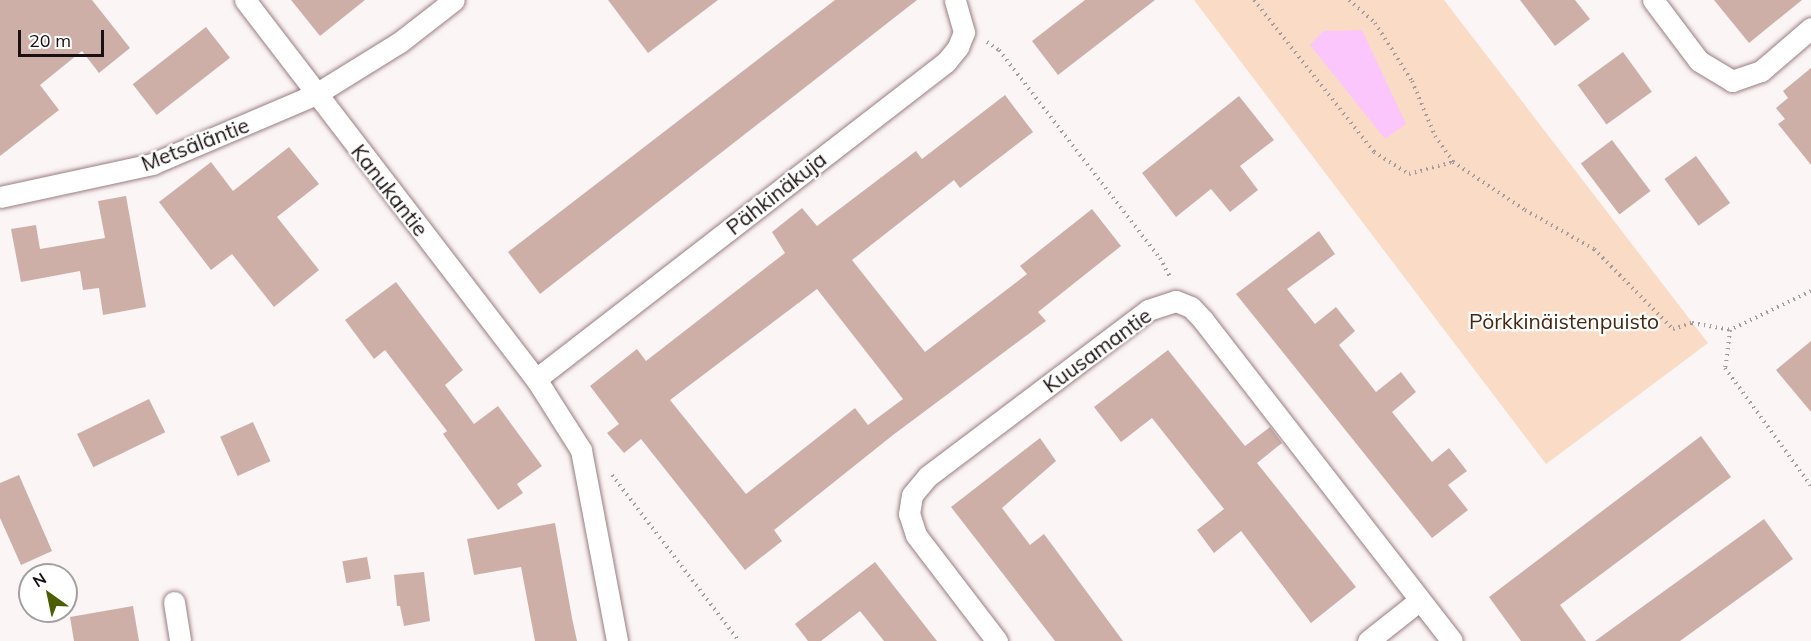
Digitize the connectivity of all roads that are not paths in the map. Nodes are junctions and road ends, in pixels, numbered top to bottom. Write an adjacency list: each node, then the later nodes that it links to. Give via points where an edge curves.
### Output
1 (245, 0): 6 (street, Kanukantie)
2 (454, 0): 6 (street, via 400,42)
3 (955, 0): 8 (street, Pähkinäkuja, via 964,32 946,62)
4 (1653, 0): 5 (street, via 1699,61 1732,81 1761,71)
5 (1811, 28)
6 (316, 94): 7 (street, Metsäläntie, via 152,164); 8 (street, Kanukantie)
7 (0, 197)
8 (543, 373): 12 (street, Kanukantie, via 581,450)
9 (1420, 600): 13 (street, Kuusamantie, via 1203,320 1176,301 1148,310 928,476 912,495 909,514 916,535); 14 (street); 15 (street, Kuusamantie)
10 (174, 602): 11 (street)
11 (180, 641)
12 (617, 641)
13 (997, 641)
14 (1368, 641)
15 (1452, 641)

